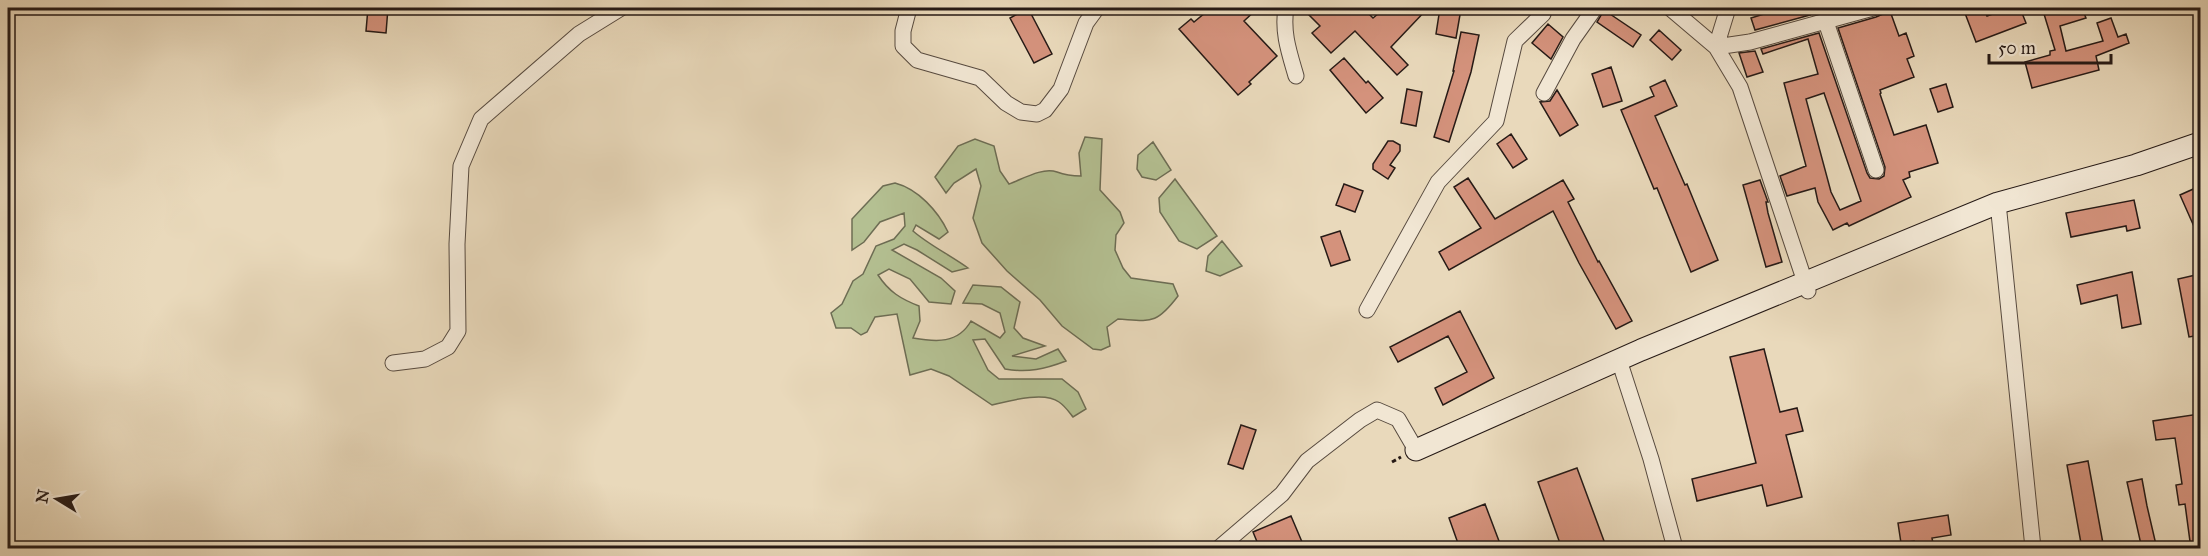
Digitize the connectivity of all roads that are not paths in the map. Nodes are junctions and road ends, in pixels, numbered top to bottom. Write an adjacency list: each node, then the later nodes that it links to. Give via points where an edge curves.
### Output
1 (621, 8): 20 (street, via 579,34 481,119 461,166 458,331 448,347 424,359)
2 (909, 8): 3 (street, via 903,46 917,60 980,78 1006,103 1021,112 1037,114 1045,110 1061,89 1086,23)
3 (1096, 8)
4 (1286, 8): 12 (street, via 1286,44)
5 (1545, 8): 18 (street, via 1544,14 1515,41 1496,121 1438,182)
6 (1595, 8): 13 (street)
7 (1670, 8): 11 (street)
8 (1728, 8): 11 (street)
9 (1873, 8): 10 (street)
10 (1826, 22): 11 (street); 15 (street)
11 (1716, 47): 17 (street, via 1740,87)
12 (1296, 76)
13 (1544, 93)
14 (2200, 143): 16 (main road)
15 (1876, 170)
16 (1998, 203): 19 (main road); 24 (street)
17 (1808, 291)
18 (1367, 310)
19 (1619, 360): 21 (main road); 23 (street)
20 (393, 363)
21 (1416, 450): 22 (street, via 1398,419 1377,410 1307,461 1282,494)
22 (1219, 549)
23 (1675, 549)
24 (2033, 549)

